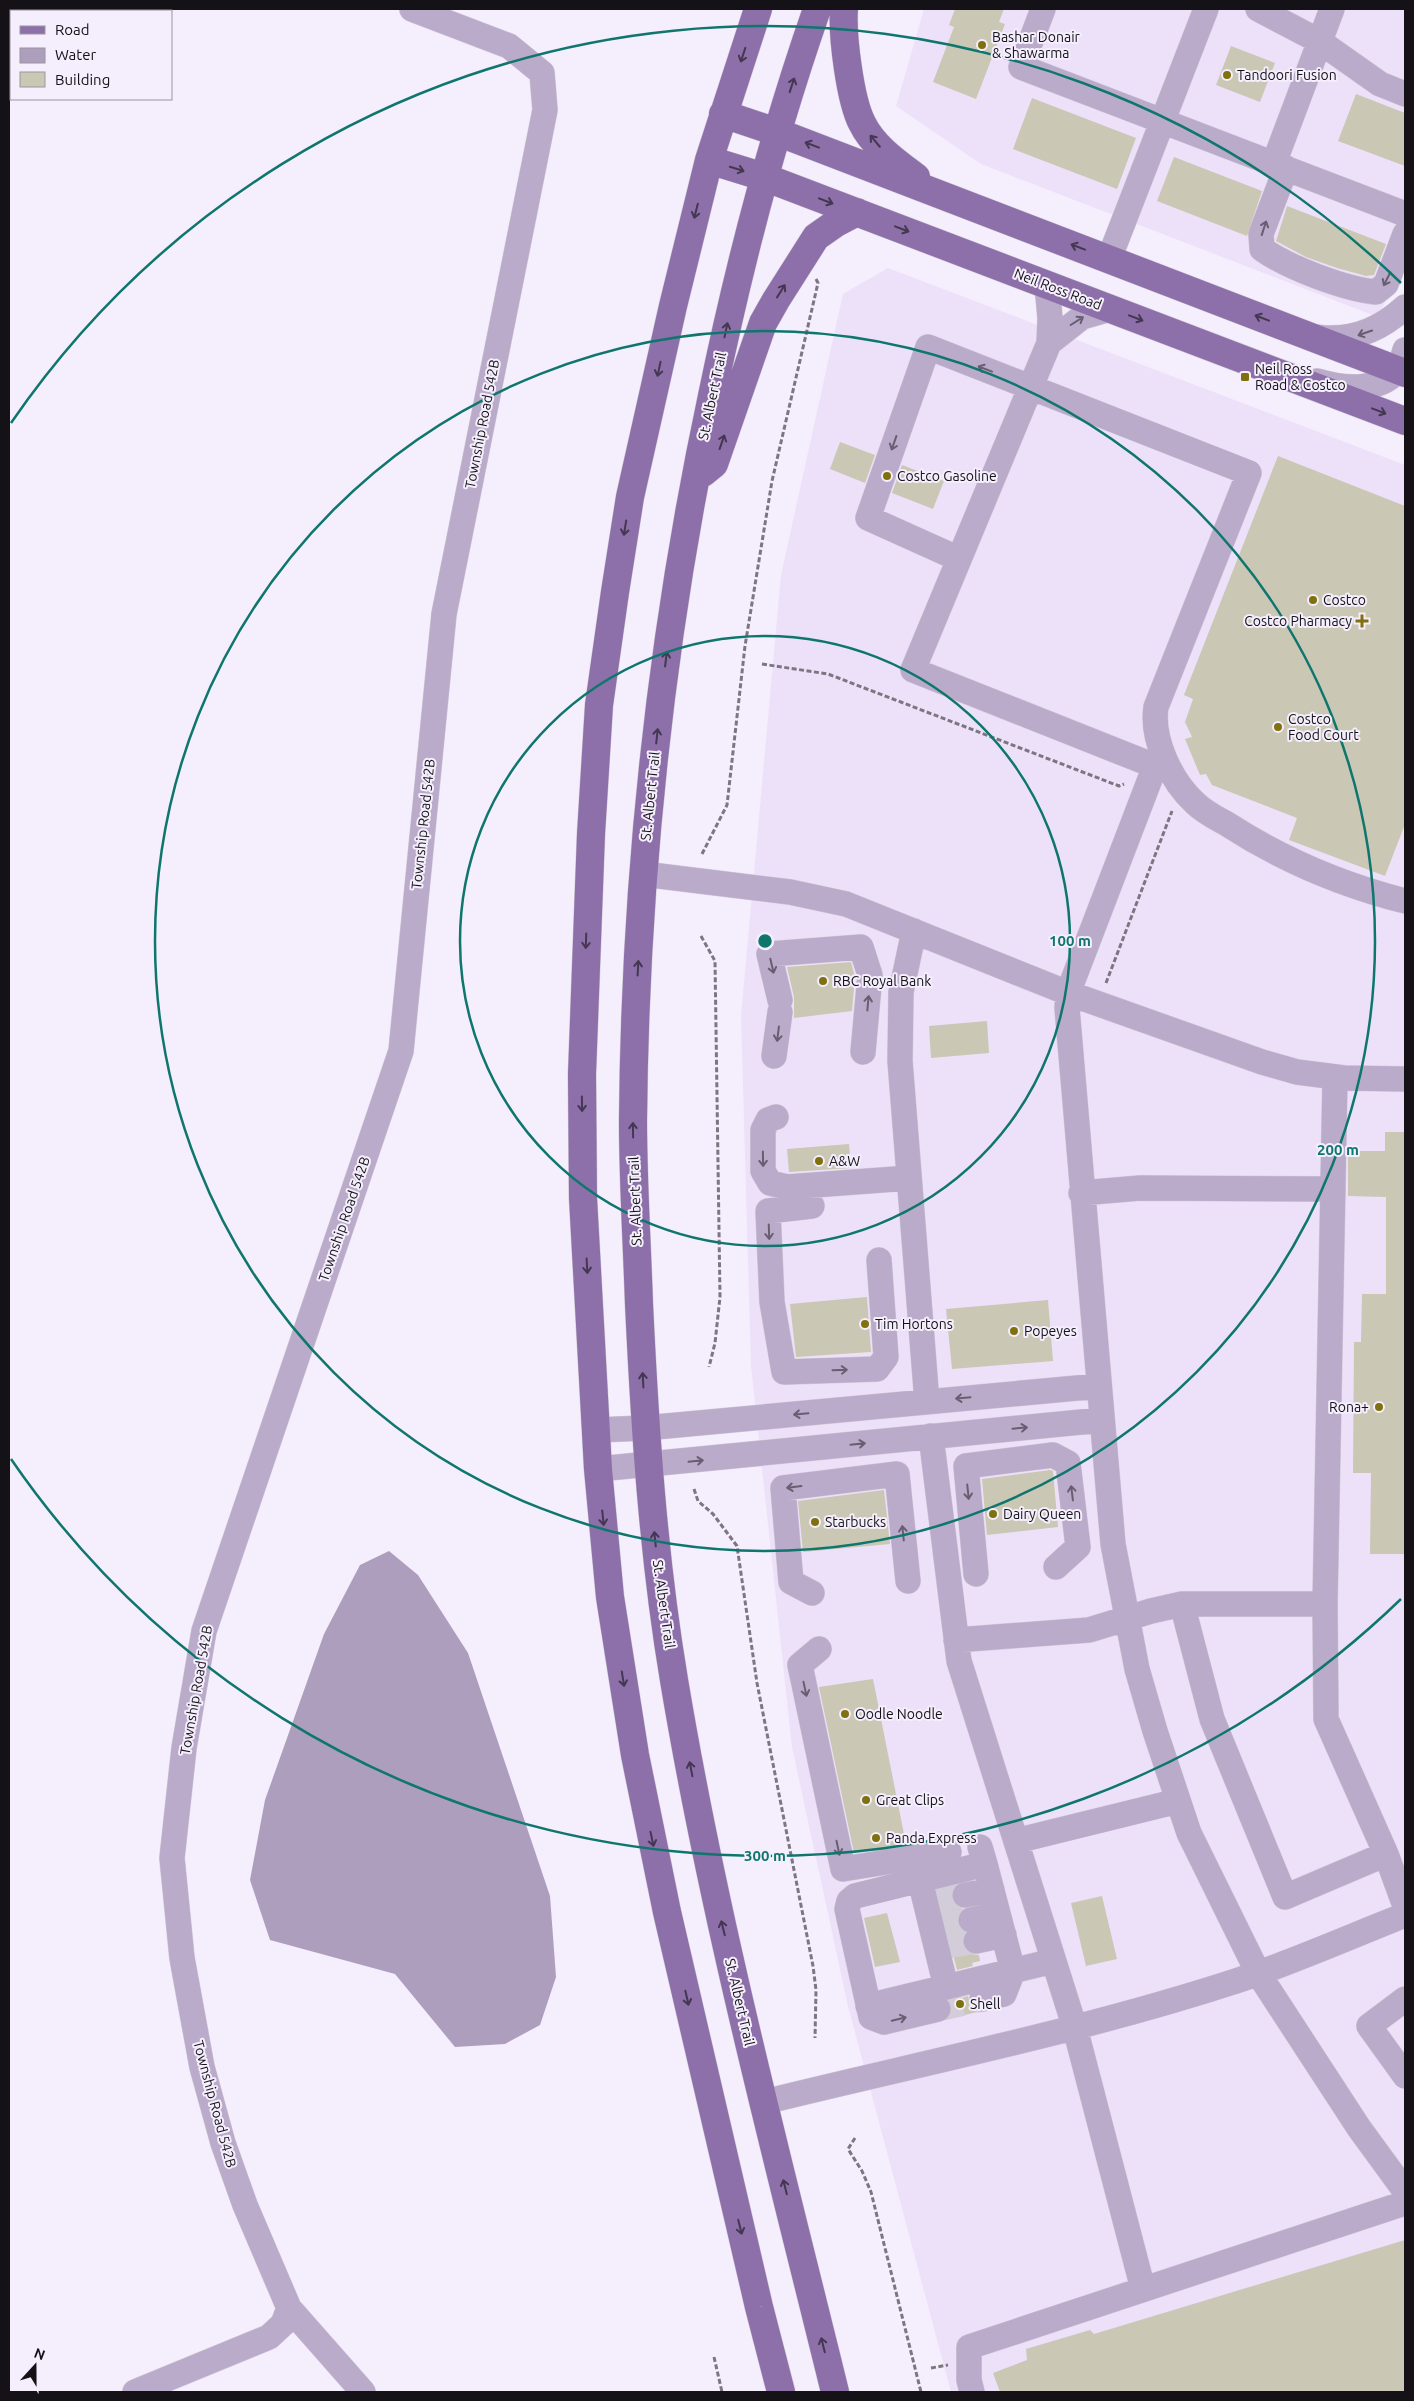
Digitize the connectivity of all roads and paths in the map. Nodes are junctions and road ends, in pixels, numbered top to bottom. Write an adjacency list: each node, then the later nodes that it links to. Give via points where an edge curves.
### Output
1 (412, 9): 98 (street, Township Road 542B, via 509,46 542,73 545,110 444,614 401,1051 204,1631 184,1748 172,1858 182,1958 202,2067 223,2143)
2 (758, 9): 11 (main road, one-way to 11)
3 (817, 9): 13 (main road, St. Albert Trail, one-way to 3)
4 (844, 9): 17 (main road, one-way to 4, via 894,161 861,123 849,72)
5 (1043, 9): 12 (street, via 1021,67)
6 (1206, 9): 12 (street)
7 (1258, 9): 9 (street)
8 (1332, 9): 9 (street)
9 (1318, 41): 10 (street, via 1380,84); 15 (street)
10 (1405, 94)
11 (723, 114): 13 (main road); 14 (main road)
12 (1161, 120): 15 (street); 21 (street)
13 (777, 132): 16 (main road, St. Albert Trail); 17 (main road, one-way to 13)
14 (709, 160): 16 (main road, Neil Ross Road, one-way to 16); 59 (main road, one-way to 59, via 672,306 630,497 599,705 582,1074 583,1198)
15 (1280, 166): 19 (street); 20 (street, one-way to 15, via 1386,284 1376,292 1357,290 1275,259 1262,249 1261,234)
16 (764, 177): 18 (main road, Neil Ross Road, one-way to 18); 32 (main road, St. Albert Trail, one-way to 16, via 729,315)
17 (940, 194): 21 (main road, one-way to 17)
18 (857, 212): 23 (main road, Neil Ross Road, one-way to 23); 32 (main road, one-way to 18, via 714,464 763,324 776,300 816,237)
19 (1405, 214)
20 (1405, 234)
21 (1109, 259): 26 (main road, one-way to 21)
22 (815, 276): 37 (path, via 818,283 772,481 745,646 727,805)
23 (1047, 284): 25 (main road, Neil Ross Road); 27 (street)
24 (1405, 307): 26 (street, one-way to 26, via 1377,328 1346,338 1330,339)
25 (1110, 308): 27 (street, one-way to 25, via 1082,317); 28 (main road, Neil Ross Road, one-way to 28)
26 (1298, 332): 29 (main road)
27 (1049, 343): 30 (street)
28 (1252, 362): 29 (street, via 1321,382 1360,386 1383,382); 31 (main road, Neil Ross Road, one-way to 31)
29 (1403, 365)
30 (1031, 386): 33 (street); 33 (street, one-way to 33, via 928,347 868,518); 35 (street, via 1249,473 1156,707)
31 (1405, 421)
32 (694, 480): 38 (main road, St. Albert Trail, one-way to 32, via 666,660)
33 (959, 559): 35 (street, via 913,670)
34 (762, 664): 35 (path, via 828,674 1118,786)
35 (1157, 765): 36 (street); 43 (street)
36 (1181, 786): 39 (street, via 1197,805 1261,846 1373,893); 42 (path)
37 (702, 854)
38 (643, 874): 40 (street, via 820,898 846,904); 58 (main road, St. Albert Trail, one-way to 38, via 633,1126)
39 (1405, 901)
40 (914, 931): 43 (street); 49 (street, via 901,992 900,1062)
41 (701, 936): 54 (path, via 715,961 720,1297)
42 (1105, 985)
43 (1068, 992): 46 (street, via 1262,1062 1297,1072); 51 (street, via 1068,1032)
44 (863, 1052): 45 (street, one-way to 45, via 870,975 860,947 769,954 780,1006)
45 (774, 1056)
46 (1335, 1077): 47 (street); 50 (street)
47 (1405, 1079)
48 (776, 1116): 49 (street, one-way to 49, via 768,1120 763,1130 763,1171 770,1183 787,1186)
49 (909, 1178): 56 (street)
50 (1333, 1189): 51 (street, via 1140,1188); 69 (street)
51 (1081, 1193): 55 (street)
52 (812, 1206): 53 (street, one-way to 53, via 768,1210 772,1302 784,1372 877,1369 886,1357)
53 (879, 1260)
54 (709, 1367)
55 (1099, 1386): 56 (street, one-way to 56); 57 (street)
56 (927, 1402): 58 (street, one-way to 58)
57 (1102, 1420): 60 (street, one-way to 57); 70 (street, via 1113,1544)
58 (645, 1428): 59 (street); 61 (main road, St. Albert Trail)
59 (596, 1430): 62 (main road)
60 (931, 1436): 61 (street, one-way to 60); 71 (street)
61 (648, 1466): 62 (street); 93 (main road, St. Albert Trail, one-way to 61, via 716,1899 675,1686)
62 (598, 1469): 104 (main road, one-way to 104, via 610,1597 635,1755 667,1912 758,2307)
63 (694, 1490): 91 (path, via 698,1501 714,1514 737,1546 758,1683 811,1950 816,1990)
64 (1056, 1567): 65 (street, one-way to 65, via 1078,1546 1068,1462 1054,1455 966,1466)
65 (976, 1574)
66 (908, 1581): 67 (street, one-way to 67, via 897,1474 783,1488 791,1582)
67 (812, 1593)
68 (1182, 1604): 69 (street); 70 (street); 76 (street, via 1212,1719 1285,1897)
69 (1326, 1604): 76 (street, via 1326,1719)
70 (1127, 1620): 71 (street, via 1089,1630); 73 (street, via 1150,1713)
71 (956, 1640): 74 (street, via 959,1661)
72 (819, 1649): 75 (street, one-way to 75, via 800,1664 843,1869)
73 (1178, 1801): 74 (street); 86 (street, via 1189,1833)
74 (1016, 1841): 84 (street)
75 (949, 1852)
76 (1386, 1854): 80 (street)
77 (992, 1890): 78 (street, via 982,1856); 79 (street); 82 (street)
78 (928, 1895): 87 (street, via 940,1937); 87 (street, via 855,1896 847,1909 868,2006)
79 (965, 1895)
80 (1405, 1906)
81 (1405, 1916): 86 (street)
82 (1001, 1925): 83 (street); 85 (street)
83 (973, 1930)
84 (1054, 1960): 85 (street); 90 (street)
85 (1013, 1971): 87 (street); 89 (street, via 1004,1994)
86 (1258, 1973): 90 (street); 95 (street, via 1359,2128)
87 (942, 1998)
88 (1405, 1999): 92 (street, via 1369,2026)
89 (982, 2000)
90 (1075, 2028): 93 (street); 97 (street)
91 (815, 2038)
92 (1405, 2076)
93 (764, 2102): 105 (main road, St. Albert Trail, one-way to 93)
94 (855, 2138): 106 (path, via 848,2149 871,2192)
95 (1405, 2191)
96 (1405, 2203): 97 (street)
97 (1143, 2290): 107 (street, via 968,2347)
98 (289, 2308): 100 (street, Township Road 542B); 101 (street, via 283,2324 269,2338)
99 (714, 2357): 103 (path)
100 (358, 2386): 102 (street)
101 (135, 2392)
102 (379, 2392)
103 (722, 2392)
104 (781, 2392)
105 (835, 2392)
106 (920, 2392)
107 (972, 2392)

